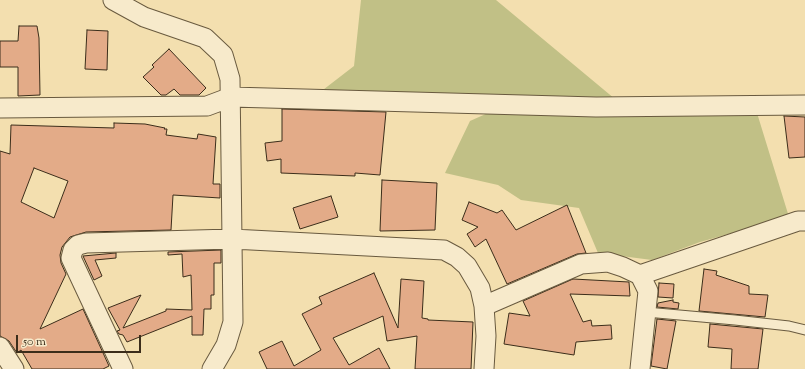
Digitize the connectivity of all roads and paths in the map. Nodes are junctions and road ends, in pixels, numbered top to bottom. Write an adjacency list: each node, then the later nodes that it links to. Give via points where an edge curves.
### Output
1 (113, 0): 2 (street, via 144,17 205,38 223,55 230,79)
2 (231, 97): 3 (street, via 596,107); 4 (street, via 207,106); 6 (street)
3 (805, 104)
4 (0, 108)
5 (805, 221): 7 (street, via 798,221)
6 (232, 240): 8 (street, via 444,250 467,266 480,288); 13 (street, via 86,242 73,250 72,258); 14 (street, via 233,322 226,345)
7 (640, 275): 8 (street, via 608,262 581,264); 9 (street, via 648,291)
8 (484, 306): 15 (street)
9 (646, 312): 10 (lane, via 789,326); 16 (street)
10 (805, 330)
11 (0, 347): 12 (street)
12 (14, 369)
13 (123, 369)
14 (212, 369)
15 (484, 369)
16 (640, 369)

